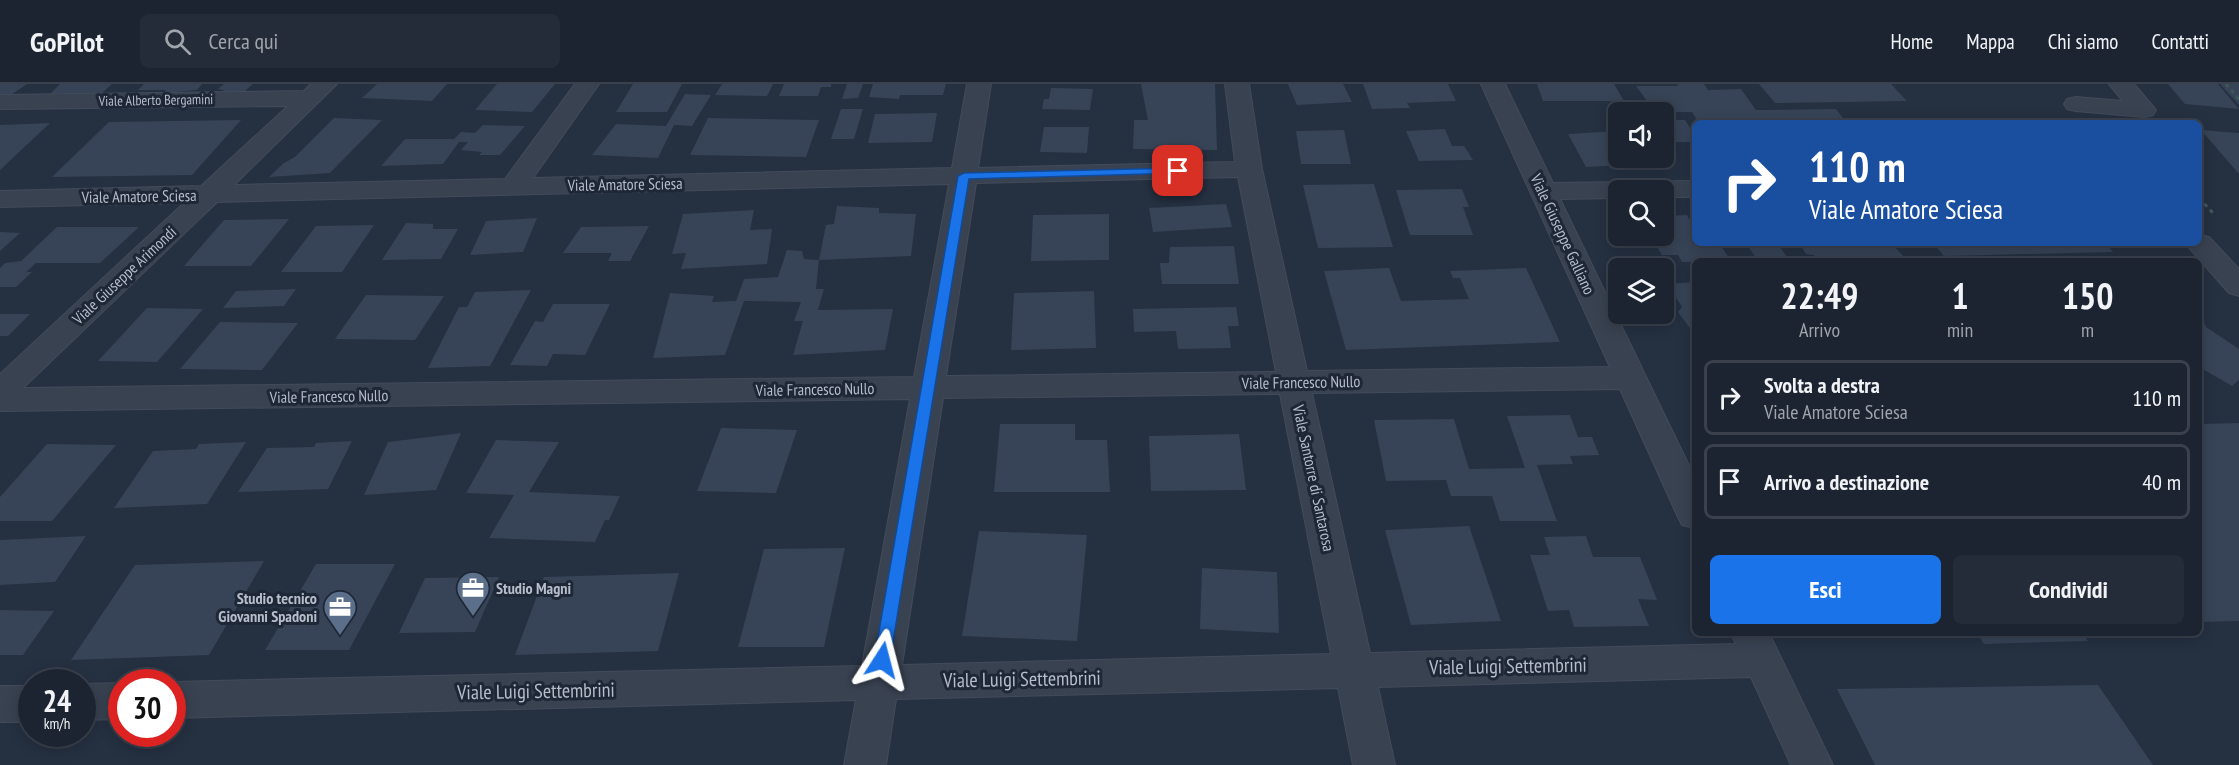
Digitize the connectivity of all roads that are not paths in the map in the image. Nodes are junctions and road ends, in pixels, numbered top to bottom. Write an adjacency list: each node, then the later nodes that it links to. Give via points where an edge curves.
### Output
1 (587, 84): 13 (street)
2 (979, 84): 12 (street)
3 (1238, 84): 11 (street, Viale Santorre di Santarosa)
4 (1493, 84): 15 (street, Viale Giuseppe Galliano)
5 (2059, 84): 9 (street)
6 (2121, 84): 9 (street, via 2144,110)
7 (318, 91): 8 (street, Viale Alberto Bergamini); 16 (street, Viale Giuseppe Arimondi)
8 (0, 102)
9 (2076, 104): 10 (street)
10 (2090, 120)
11 (1249, 169): 12 (street, Viale Amatore Sciesa); 21 (street, Viale Santorre di Santarosa)
12 (964, 176): 13 (street, Viale Amatore Sciesa); 22 (street)
13 (513, 187): 16 (street, Viale Amatore Sciesa)
14 (1692, 189): 15 (street)
15 (1543, 191): 20 (street, Viale Giuseppe Galliano)
16 (209, 194): 17 (street, Viale Amatore Sciesa); 23 (street, Viale Giuseppe Arimondi)
17 (0, 199)
18 (2202, 246): 19 (street)
19 (2239, 287)
20 (1631, 378): 21 (street, Viale Francesco Nullo); 25 (street, Viale Giuseppe Galliano)
21 (1294, 382): 22 (street, Viale Francesco Nullo); 27 (street, Viale Santorre di Santarosa)
22 (928, 387): 24 (street, Viale Francesco Nullo); 28 (street)
23 (0, 392)
24 (0, 400)
25 (1692, 509)
26 (1757, 646): 27 (street, Viale Luigi Settembrini); 34 (street)
27 (1354, 670): 28 (street, Viale Luigi Settembrini); 33 (street, Viale Santorre di Santarosa)
28 (879, 682): 29 (street, Viale Luigi Settembrini); 32 (street)
29 (186, 700)
30 (0, 704): 31 (street)
31 (18, 704)
32 (865, 765)
33 (1374, 765)
34 (1812, 765)

